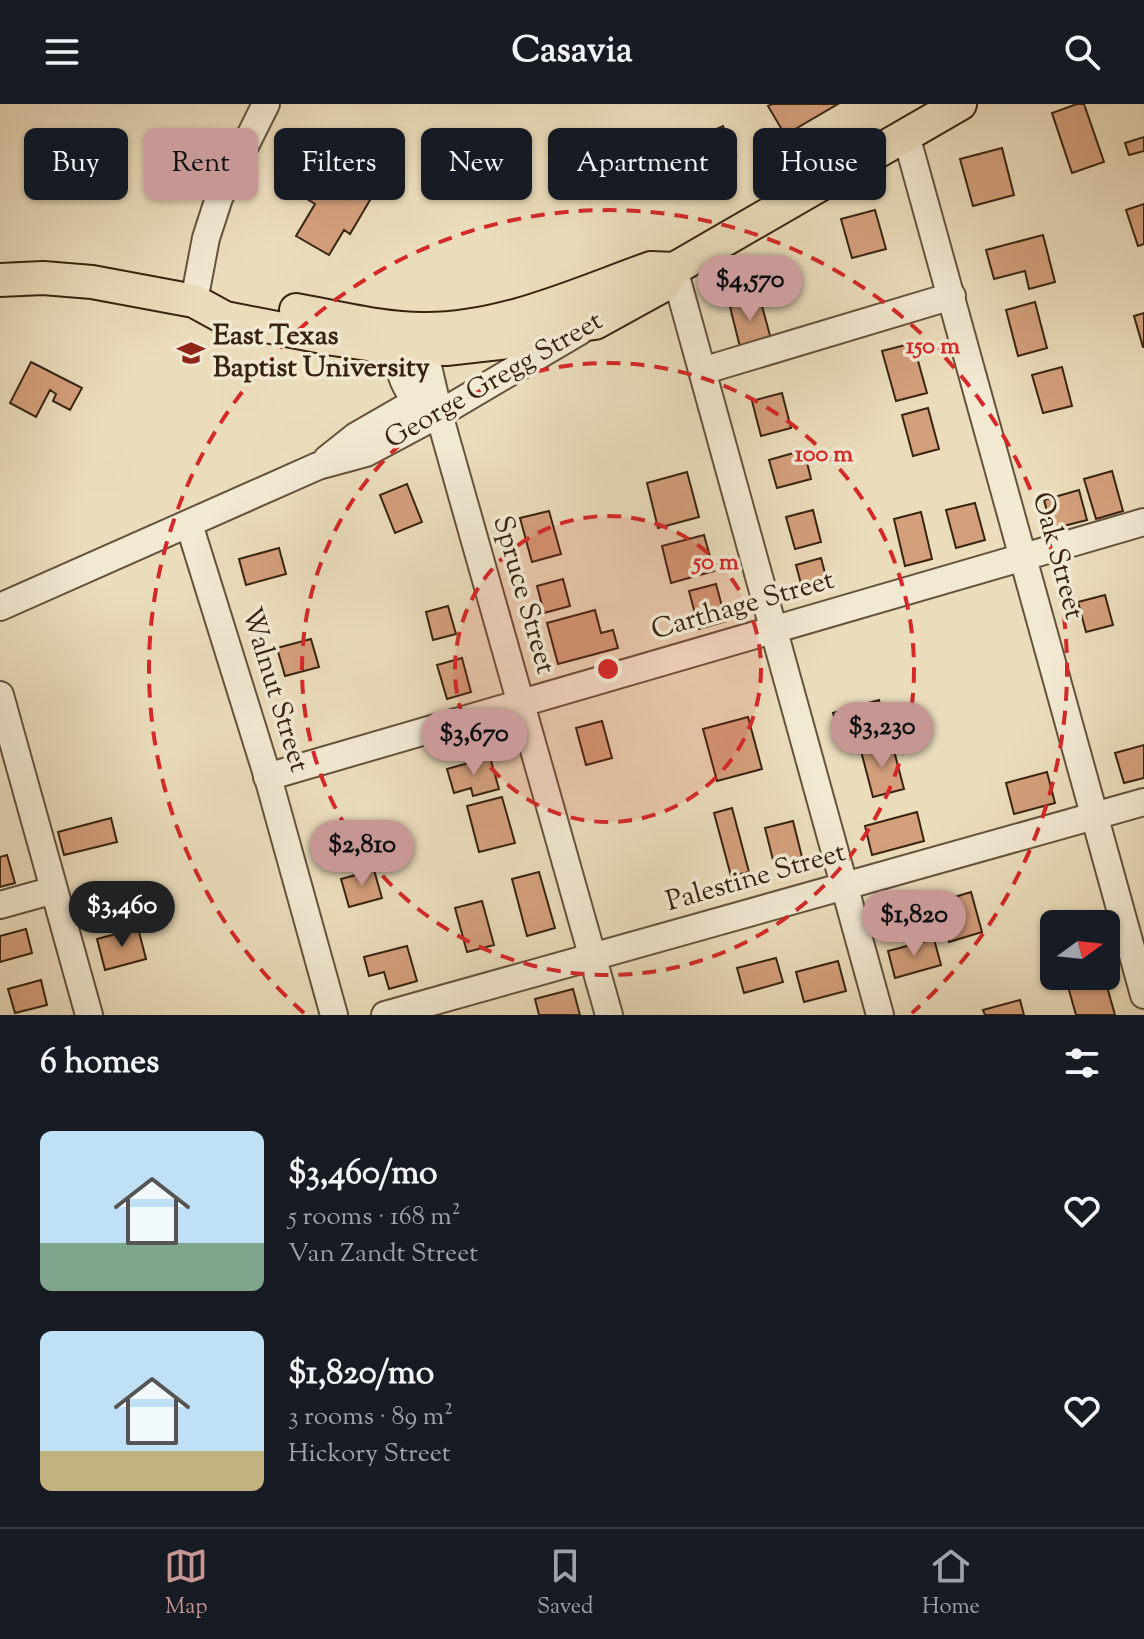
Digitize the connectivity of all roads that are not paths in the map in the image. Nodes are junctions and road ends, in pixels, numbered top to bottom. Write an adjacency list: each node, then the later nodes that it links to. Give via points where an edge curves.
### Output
1 (266, 104): 7 (street, via 219,198)
2 (960, 104): 3 (main road, George Gregg Street)
3 (906, 135): 4 (main road, George Gregg Street); 6 (street, Oak Street)
4 (674, 269): 8 (main road, George Gregg Street, via 664,285); 9 (main road, via 651,268 545,306); 10 (street)
5 (0, 280): 7 (main road, via 92,282)
6 (952, 296): 10 (street); 16 (street, Oak Street)
7 (194, 301): 9 (main road, via 225,318 359,344)
8 (595, 323): 9 (main road, via 491,345); 12 (street, George Gregg Street)
9 (408, 338): 11 (street, via 400,371); 12 (street, Spruce Street)
10 (702, 371): 18 (street)
11 (415, 402): 12 (street); 13 (street, via 356,436)
12 (439, 414): 13 (street, George Gregg Street, via 366,453); 20 (street, Spruce Street)
13 (318, 466): 15 (street, George Gregg Street)
14 (1144, 522): 16 (street, Carthage Street)
15 (189, 524): 17 (street, George Gregg Street); 21 (street, Walnut Street)
16 (1024, 557): 18 (street, Carthage Street); 23 (street, Oak Street)
17 (0, 607)
18 (773, 630): 20 (street, Carthage Street); 24 (street)
19 (0, 695): 25 (street)
20 (521, 703): 21 (street, Carthage Street); 27 (street, Spruce Street)
21 (267, 777): 30 (street, Walnut Street)
22 (1144, 802): 23 (street, Palestine Street)
23 (1095, 816): 24 (street, Palestine Street); 28 (street, Oak Street)
24 (845, 886): 27 (street, Palestine Street); 33 (street)
25 (54, 890): 26 (street); 29 (street)
26 (0, 905)
27 (593, 956): 31 (street, Palestine Street); 32 (street, Spruce Street)
28 (1144, 995)
29 (89, 1015)
30 (334, 1015)
31 (385, 1015)
32 (609, 1015)
33 (880, 1015)

